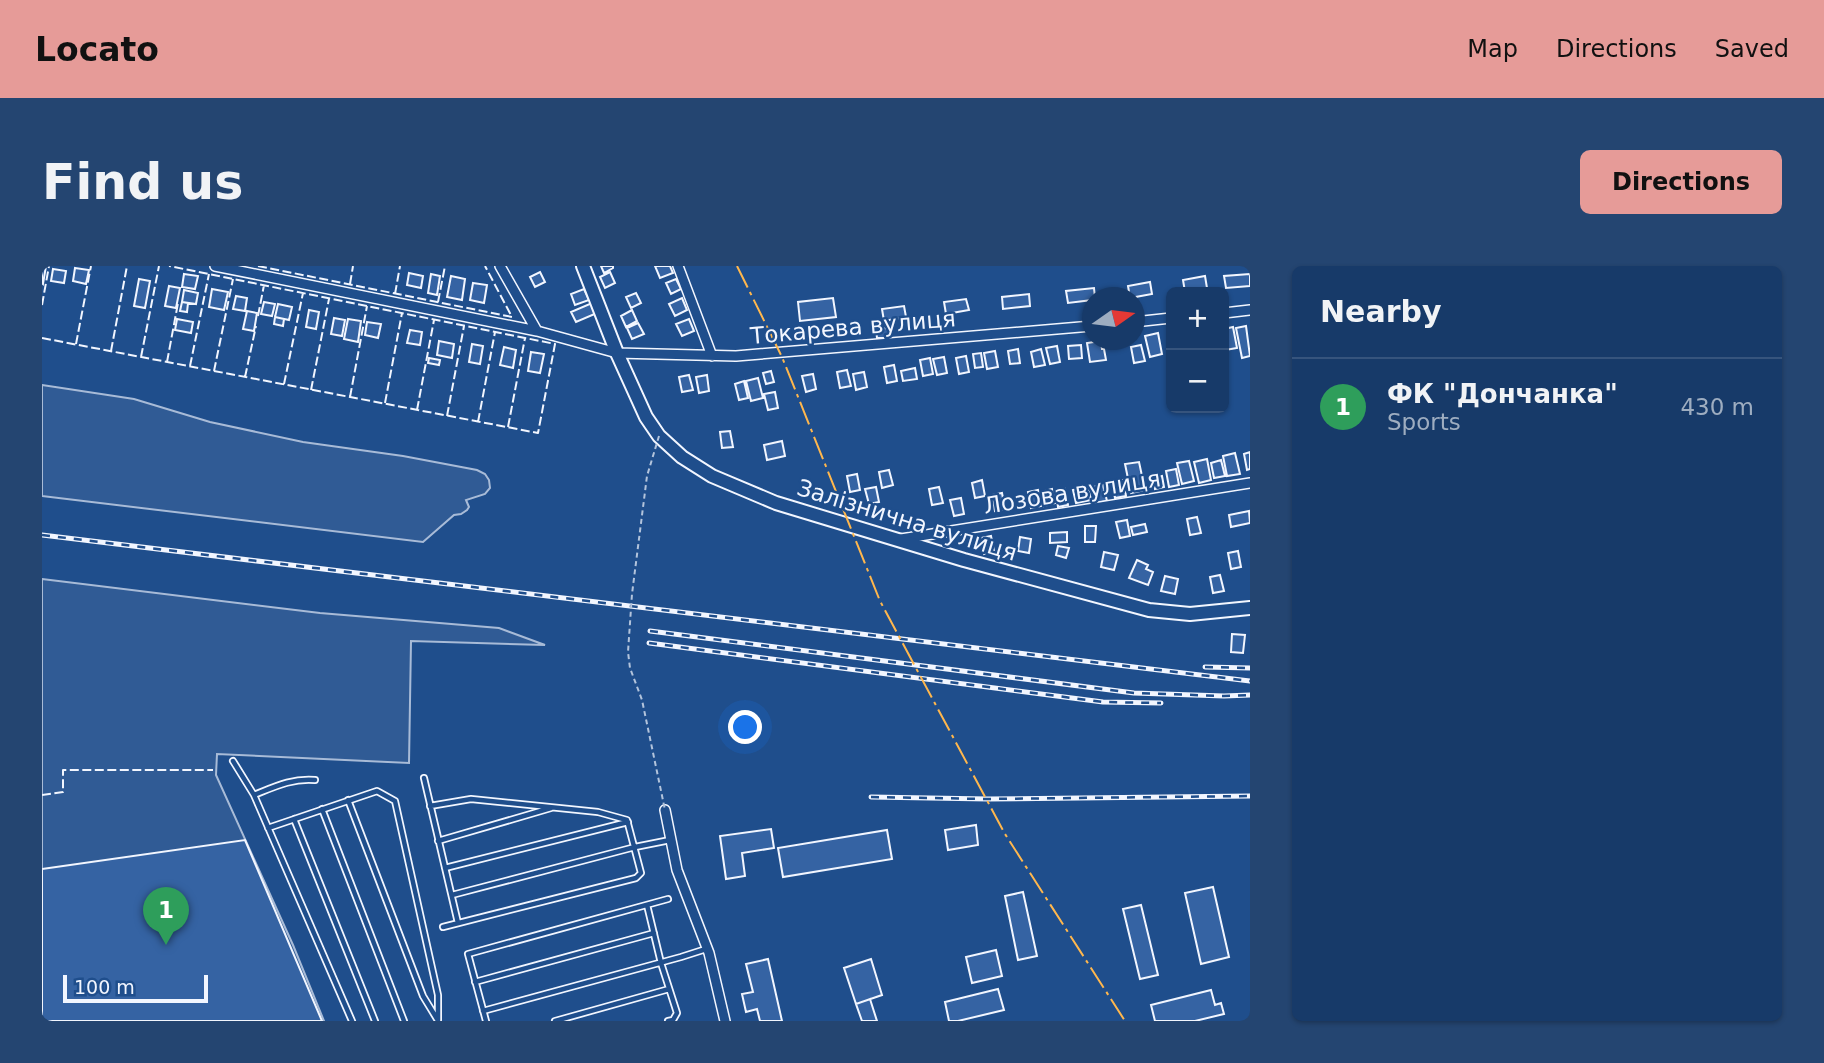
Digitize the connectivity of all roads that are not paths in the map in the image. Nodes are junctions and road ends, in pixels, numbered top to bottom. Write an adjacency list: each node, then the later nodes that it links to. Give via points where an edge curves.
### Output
1 (215, 266): 10 (street, Токарева вулиця)
2 (500, 266): 10 (street)
3 (583, 266): 11 (main road, Залізнична вулиця)
4 (678, 266): 12 (street)
5 (1250, 310): 6 (street)
6 (1229, 312)
7 (1166, 319): 8 (street)
8 (1145, 321)
9 (1082, 327): 12 (street, Токарева вулиця)
10 (537, 331): 11 (street, Токарева вулиця)
11 (617, 353): 12 (street, Токарева вулиця); 14 (main road, Залізнична вулиця, via 646,417 682,457 712,476 776,503)
12 (712, 356)
13 (1250, 482): 14 (street, Лозова вулиця)
14 (899, 539): 15 (main road, Залізнична вулиця, via 1149,610 1190,614)
15 (1250, 608)
16 (233, 761): 19 (lane)
17 (424, 778): 21 (lane)
18 (315, 780): 19 (lane, via 300,779)
19 (254, 795): 27 (lane)
20 (348, 800): 23 (lane); 43 (lane, via 423,996); 43 (lane, via 377,790 395,801 438,995)
21 (430, 806): 22 (lane, via 471,799); 29 (lane)
22 (555, 807): 26 (lane, via 598,812); 29 (lane)
23 (321, 809): 25 (lane); 46 (lane)
24 (665, 810): 28 (street)
25 (293, 819): 27 (lane); 45 (lane)
26 (628, 822): 30 (lane); 31 (lane)
27 (268, 828): 44 (lane)
28 (671, 840): 30 (lane); 38 (street, via 677,870)
29 (438, 841): 31 (lane)
30 (635, 848): 32 (lane); 35 (lane, via 641,873 636,878)
31 (445, 868): 32 (lane)
32 (452, 895): 35 (lane)
33 (668, 899): 34 (lane)
34 (647, 905): 37 (lane); 40 (lane, via 468,954)
35 (458, 923): 36 (lane)
36 (443, 927)
37 (654, 933): 39 (lane); 40 (lane)
38 (707, 948): 39 (lane); 50 (street)
39 (661, 963): 41 (lane); 42 (lane)
40 (475, 982): 42 (lane)
41 (669, 989): 48 (lane); 49 (lane, via 677,1013)
42 (483, 1011): 47 (lane)
43 (438, 1020)
44 (352, 1021)
45 (375, 1021)
46 (404, 1021)
47 (486, 1021)
48 (555, 1021)
49 (668, 1021)
50 (725, 1021)

